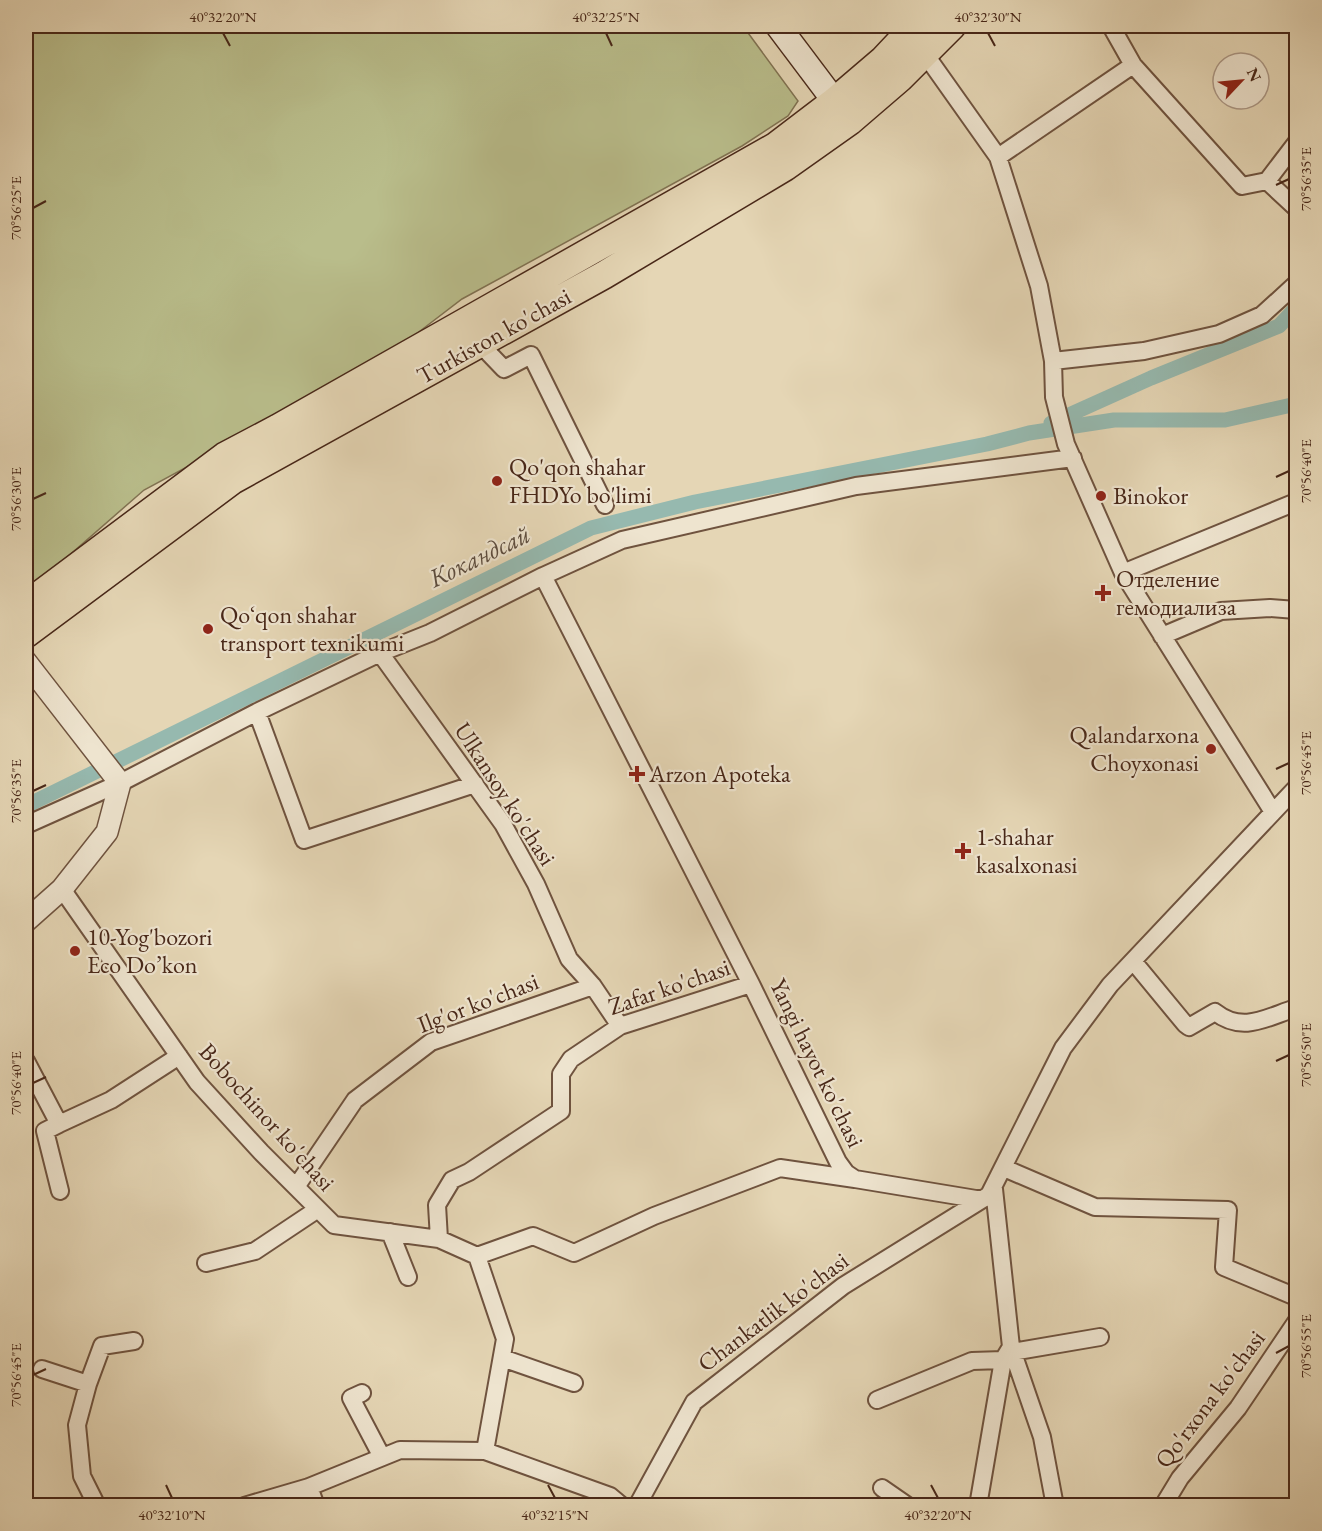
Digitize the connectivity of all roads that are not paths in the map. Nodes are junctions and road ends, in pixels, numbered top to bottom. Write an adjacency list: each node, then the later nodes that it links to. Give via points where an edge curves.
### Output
1 (778, 26): 7 (main road)
2 (915, 26): 7 (main road, Turkiston ko'chasi)
3 (952, 26): 5 (main road, Turkiston ko'chasi)
4 (1111, 26): 6 (street)
5 (925, 54): 7 (main road, Turkiston ko'chasi); 9 (street)
6 (1133, 65): 9 (street); 10 (street, via 1242,186)
7 (843, 111): 13 (main road, Turkiston ko'chasi, via 794,161); 20 (main road, Turkiston ko'chasi, via 225,456)
8 (1296, 143): 10 (street)
9 (998, 157): 14 (street, via 1040,286)
10 (1267, 181): 11 (street)
11 (1296, 208)
12 (1296, 284): 14 (street, via 1262,315 1219,334 1144,351)
13 (480, 344): 17 (street, via 504,369 531,355); 22 (main road, Turkiston ko'chasi, via 232,480)
14 (1053, 361): 15 (street, via 1054,397)
15 (1070, 451): 18 (street); 19 (street, via 856,486 622,540)
16 (1296, 502): 18 (street)
17 (605, 505)
18 (1123, 573): 23 (street)
19 (543, 576): 24 (street, via 430,633); 35 (street, Yangi hayot ko'chasi)
20 (26, 605)
21 (1296, 610): 23 (street, via 1221,611)
22 (26, 634)
23 (1162, 636): 30 (street)
24 (380, 653): 26 (street); 28 (street, Ulkansoy ko'chasi)
25 (26, 662): 27 (street)
26 (257, 712): 27 (street); 28 (street, via 304,840)
27 (120, 783): 31 (street); 32 (street, via 107,832)
28 (474, 784): 36 (street, Ulkansoy ko'chasi, via 503,824 536,884 569,959)
29 (1296, 788): 30 (street)
30 (1272, 812): 34 (street)
31 (26, 825)
32 (62, 889): 33 (street); 39 (street, Bobochinor ko'chasi)
33 (26, 921)
34 (1133, 961): 37 (street, via 1189,1027 1215,1012 1230,1022 1254,1023); 42 (street, via 1063,1048)
35 (751, 984): 38 (street, Zafar ko'chasi); 43 (street, Yangi hayot ko'chasi, via 838,1162)
36 (593, 986): 38 (street, Ulkansoy ko'chasi); 44 (street, Ilg'or ko'chasi, via 430,1042 355,1100)
37 (1296, 1008)
38 (620, 1026): 49 (street, Zafar ko'chasi, via 571,1059 561,1074 561,1112 452,1180 437,1205)
39 (179, 1056): 41 (street, via 111,1100); 44 (street, Bobochinor ko'chasi, via 197,1082)
40 (26, 1061): 41 (street)
41 (59, 1124): 45 (street, via 45,1131)
42 (1004, 1167): 46 (street); 53 (street, via 1095,1207 1228,1210 1224,1267)
43 (855, 1179): 46 (street, Yangi hayot ko'chasi, via 976,1199); 50 (street, via 780,1168 654,1216 574,1253 533,1236)
44 (296, 1187): 47 (street, Bobochinor ko'chasi)
45 (60, 1191)
46 (988, 1194): 57 (street); 72 (street, Chankatlik ko'chasi, via 843,1286 694,1402)
47 (318, 1209): 48 (street, Bobochinor ko'chasi, via 334,1225); 51 (street, via 255,1251)
48 (390, 1232): 49 (street, Bobochinor ko'chasi); 52 (street)
49 (439, 1239): 50 (street, Bobochinor ko'chasi)
50 (477, 1256): 58 (street, via 505,1339)
51 (206, 1263)
52 (408, 1276)
53 (1296, 1297)
54 (1296, 1322): 76 (street, Qo'rxona ko'chasi, via 1238,1408 1180,1478)
55 (1100, 1337): 57 (street)
56 (134, 1341): 61 (street, via 102,1346)
57 (1009, 1353): 63 (street, via 972,1361); 74 (street); 75 (street, via 1042,1437)
58 (502, 1358): 60 (street); 64 (street)
59 (42, 1369): 61 (street)
60 (574, 1383)
61 (88, 1384): 69 (street, via 77,1425 82,1476)
62 (363, 1393): 65 (street, via 351,1398)
63 (877, 1400)
64 (485, 1451): 65 (street, via 400,1450); 68 (street)
65 (382, 1457): 66 (street)
66 (309, 1487): 70 (street); 71 (street)
67 (882, 1488): 73 (street)
68 (611, 1502)
69 (97, 1506)
70 (244, 1506)
71 (316, 1506)
72 (637, 1506)
73 (908, 1506)
74 (978, 1506)
75 (1055, 1506)
76 (1163, 1506)

